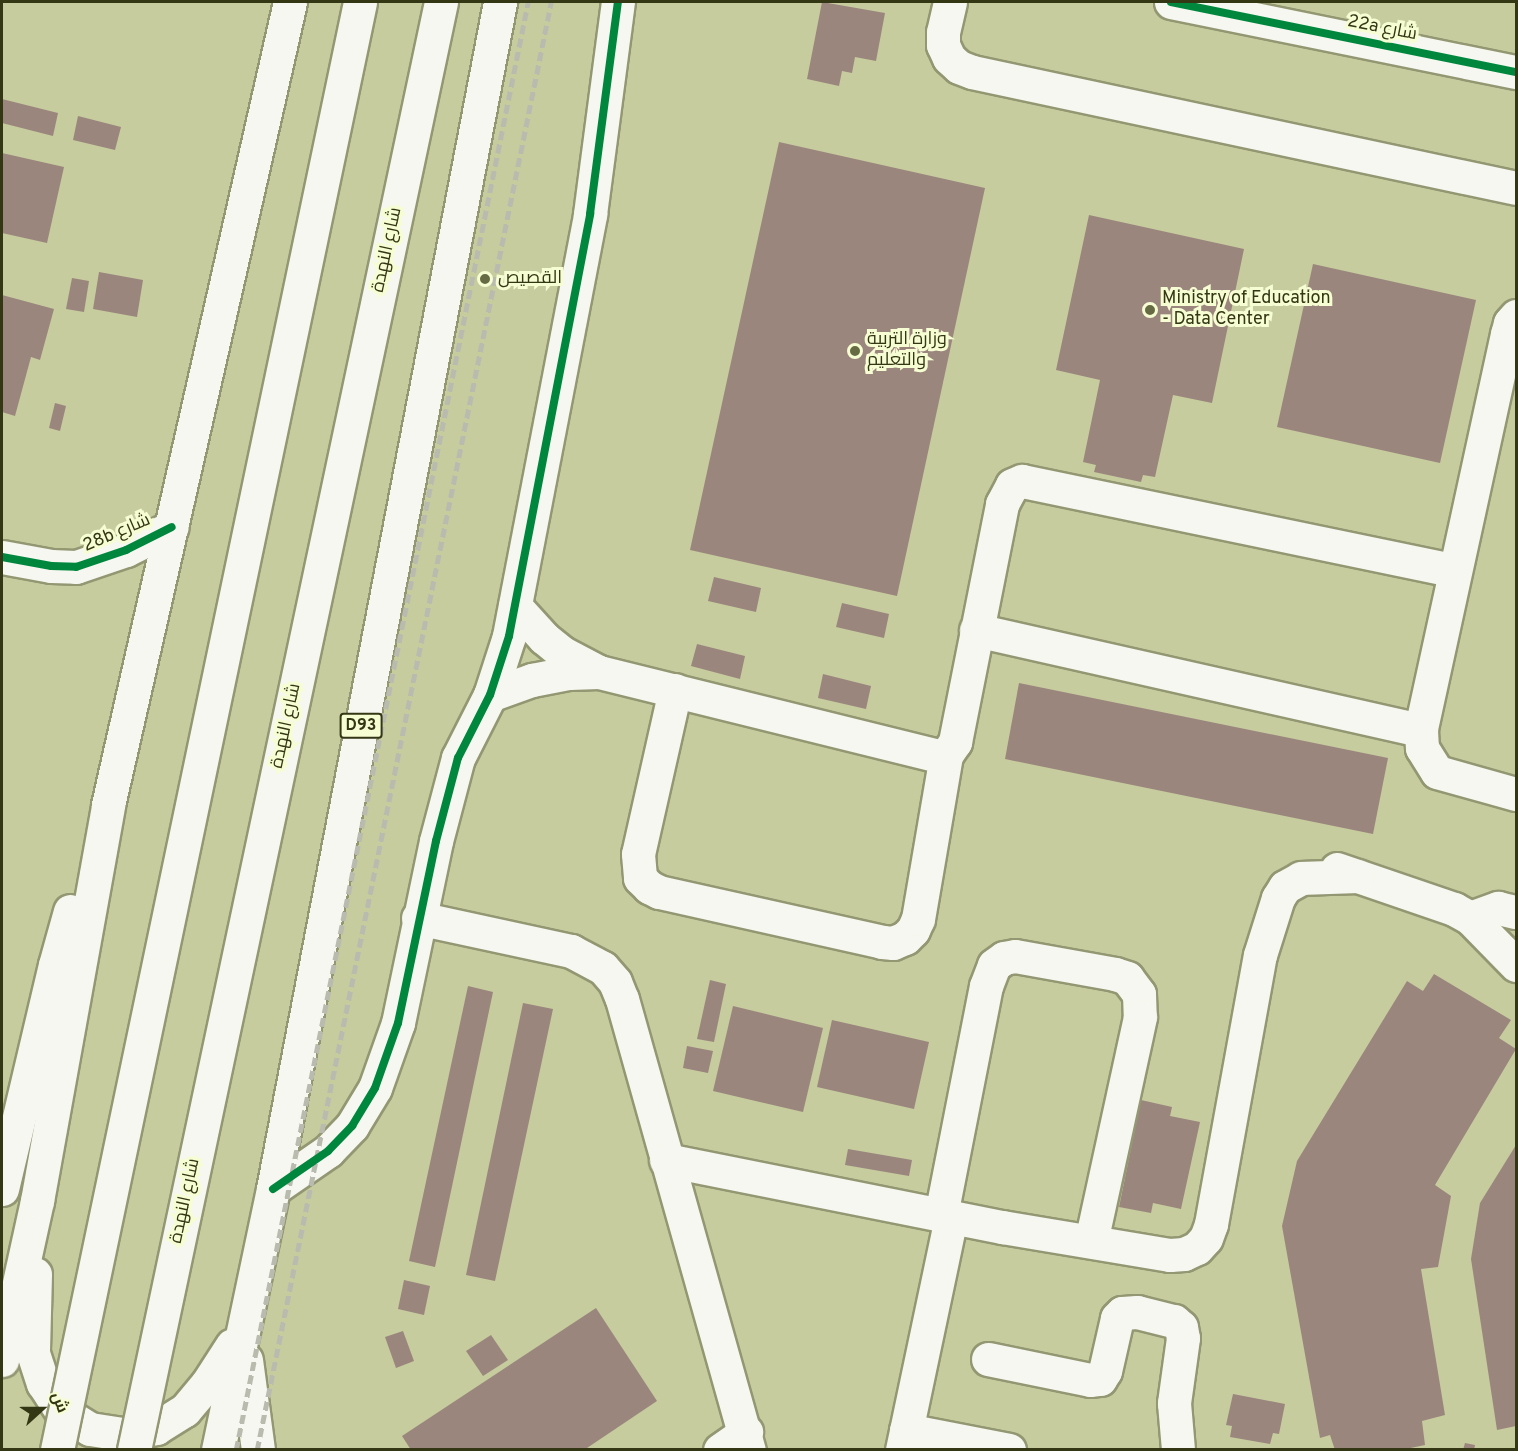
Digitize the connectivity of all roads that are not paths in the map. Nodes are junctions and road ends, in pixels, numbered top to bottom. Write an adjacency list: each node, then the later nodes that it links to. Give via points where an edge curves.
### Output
1 (270, 2): 8 (main road)
2 (360, 2): 39 (main road, bridge)
3 (441, 2): 40 (main road, شارع النهدة, bridge)
4 (500, 2): 30 (main road, D93)
5 (618, 2): 15 (main road, via 590,214)
6 (950, 2): 10 (main road, via 944,45 958,67 972,72)
7 (1171, 2): 9 (main road, 22a شارع)
8 (287, 17): 12 (main road)
9 (1516, 72)
10 (1516, 188)
11 (1516, 316): 14 (main road, via 1507,334)
12 (172, 527): 13 (main road, 28b شارع, via 126,550 76,567); 23 (main road)
13 (2, 557)
14 (1455, 571): 16 (main road, via 1022,481 1012,485 1002,504); 20 (main road)
15 (515, 606): 17 (main road, via 544,639); 19 (main road)
16 (976, 630): 20 (main road); 21 (main road, via 955,742)
17 (599, 672): 18 (main road); 19 (main road, via 532,680)
18 (675, 690): 21 (main road, via 931,755); 21 (main road, via 638,854 640,878 659,892 882,942 904,938 918,919)
19 (490, 695): 25 (main road, via 458,758)
20 (1421, 730): 22 (main road, via 1422,747 1437,772)
21 (946, 755)
22 (1516, 794)
23 (108, 804): 29 (main road, via 55,965); 31 (main road)
24 (1516, 912): 26 (main road, via 1498,908)
25 (418, 918): 28 (main road, via 571,951 603,968 622,999); 30 (main road, via 398,1023 375,1088 352,1126 328,1151)
26 (1470, 918): 27 (main road); 33 (main road, via 1432,900 1311,862 1296,862 1277,869 1264,894 1258,930 1260,955 1206,1238 1197,1248 1170,1255)
27 (1516, 965)
28 (666, 1160): 32 (main road); 38 (main road)
29 (2, 1189)
30 (273, 1189): 34 (main road, D93)
31 (37, 1201): 34 (main road, via 33,1353 43,1383 61,1412 90,1429 123,1434 156,1428 185,1410 207,1384); 36 (main road)
32 (946, 1216): 33 (main road); 33 (main road, via 989,975 994,965 1015,956 1127,978 1141,1005); 37 (main road)
33 (1091, 1241)
34 (242, 1329): 41 (main road, D93); 42 (main road)
35 (988, 1359): 44 (main road, via 1100,1379 1117,1318 1122,1313 1137,1312 1174,1321 1182,1327 1184,1338 1174,1403)
36 (2, 1360)
37 (904, 1440): 43 (main road)
38 (738, 1444)
39 (57, 1449)
40 (134, 1449)
41 (218, 1449)
42 (258, 1449)
43 (1009, 1449)
44 (1178, 1449)

